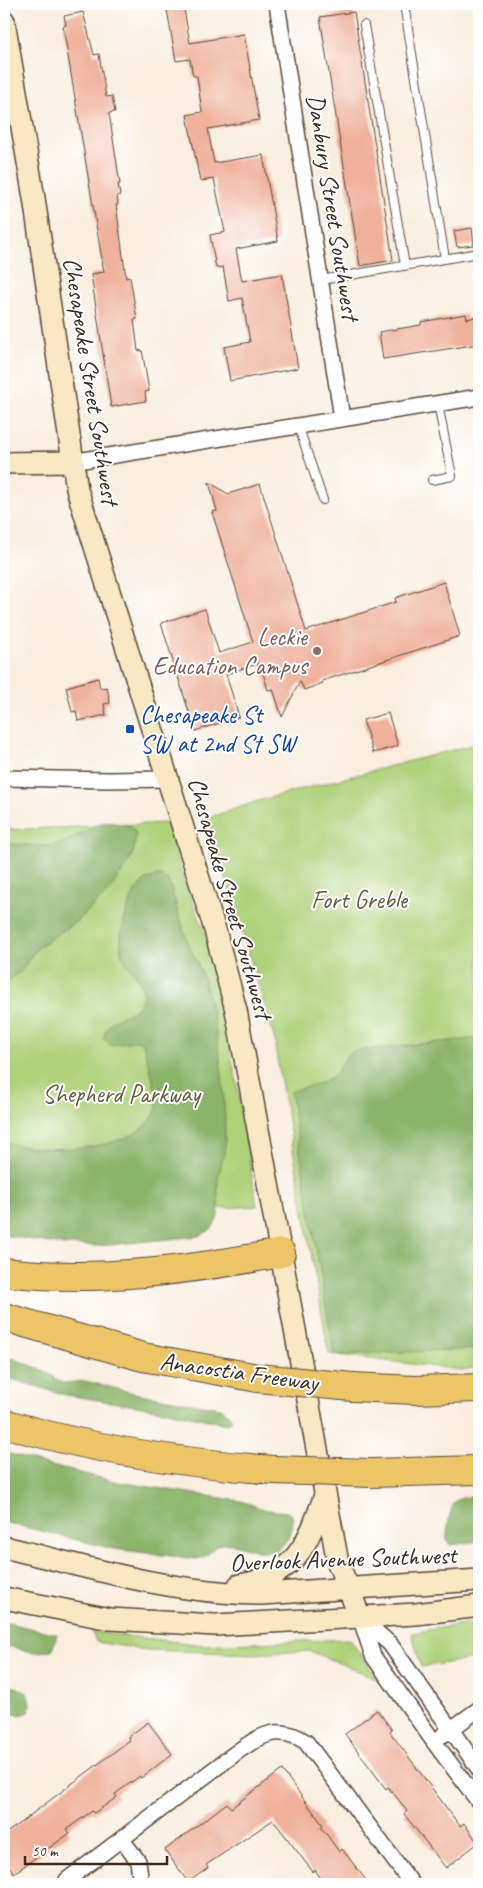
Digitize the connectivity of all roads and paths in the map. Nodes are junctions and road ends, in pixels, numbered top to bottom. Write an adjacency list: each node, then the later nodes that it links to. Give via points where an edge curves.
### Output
1 (277, 4): 8 (street, Danbury Street Southwest)
2 (404, 4): 6 (lane)
3 (4, 21): 13 (street, Chesapeake Street Southwest, via 34,198)
4 (364, 25): 7 (lane)
5 (479, 253): 6 (lane)
6 (445, 259): 7 (lane)
7 (405, 266): 8 (lane)
8 (320, 280): 11 (street, Danbury Street Southwest)
9 (479, 397): 10 (street)
10 (438, 404): 11 (street); 15 (lane, via 452,476)
11 (342, 418): 12 (street)
12 (298, 425): 13 (street); 16 (lane)
13 (71, 462): 14 (street); 18 (street, Chesapeake Street Southwest, via 83,513)
14 (4, 463)
15 (432, 480)
16 (323, 500)
17 (4, 778): 18 (street)
18 (167, 779): 19 (street, Chesapeake Street Southwest, via 215,930 236,1010)
19 (281, 1253): 20 (highway, via 132,1275); 25 (street, Chesapeake Street Southwest)
20 (4, 1272)
21 (4, 1317): 22 (highway, Anacostia Freeway, bridge, via 143,1358 258,1378 415,1390)
22 (479, 1388)
23 (4, 1423): 24 (highway, bridge, via 69,1440 211,1465 371,1473)
24 (479, 1470)
25 (325, 1495): 28 (street, Chesapeake Street Southwest, via 338,1563); 29 (street, via 310,1538 294,1561 258,1582)
26 (4, 1548): 29 (street, Overlook Avenue Southwest, via 145,1581)
27 (479, 1580): 28 (street, Overlook Avenue Southwest)
28 (347, 1589): 29 (street, Overlook Avenue Southwest, via 261,1594); 32 (street, Chesapeake Street Southwest)
29 (209, 1590)
30 (4, 1598): 32 (street, via 95,1617 182,1624)
31 (479, 1606): 32 (street)
32 (360, 1618): 34 (street, via 390,1644); 35 (street, via 372,1654)
33 (479, 1709): 34 (street)
34 (450, 1729): 35 (street); 36 (street)
35 (434, 1742): 37 (street)
36 (479, 1769)
37 (479, 1802)
38 (122, 1840): 39 (street, via 67,1880); 40 (street, via 138,1861); 41 (street, via 260,1736 280,1732 306,1742)
39 (66, 1884)
40 (141, 1884)
41 (412, 1884)

